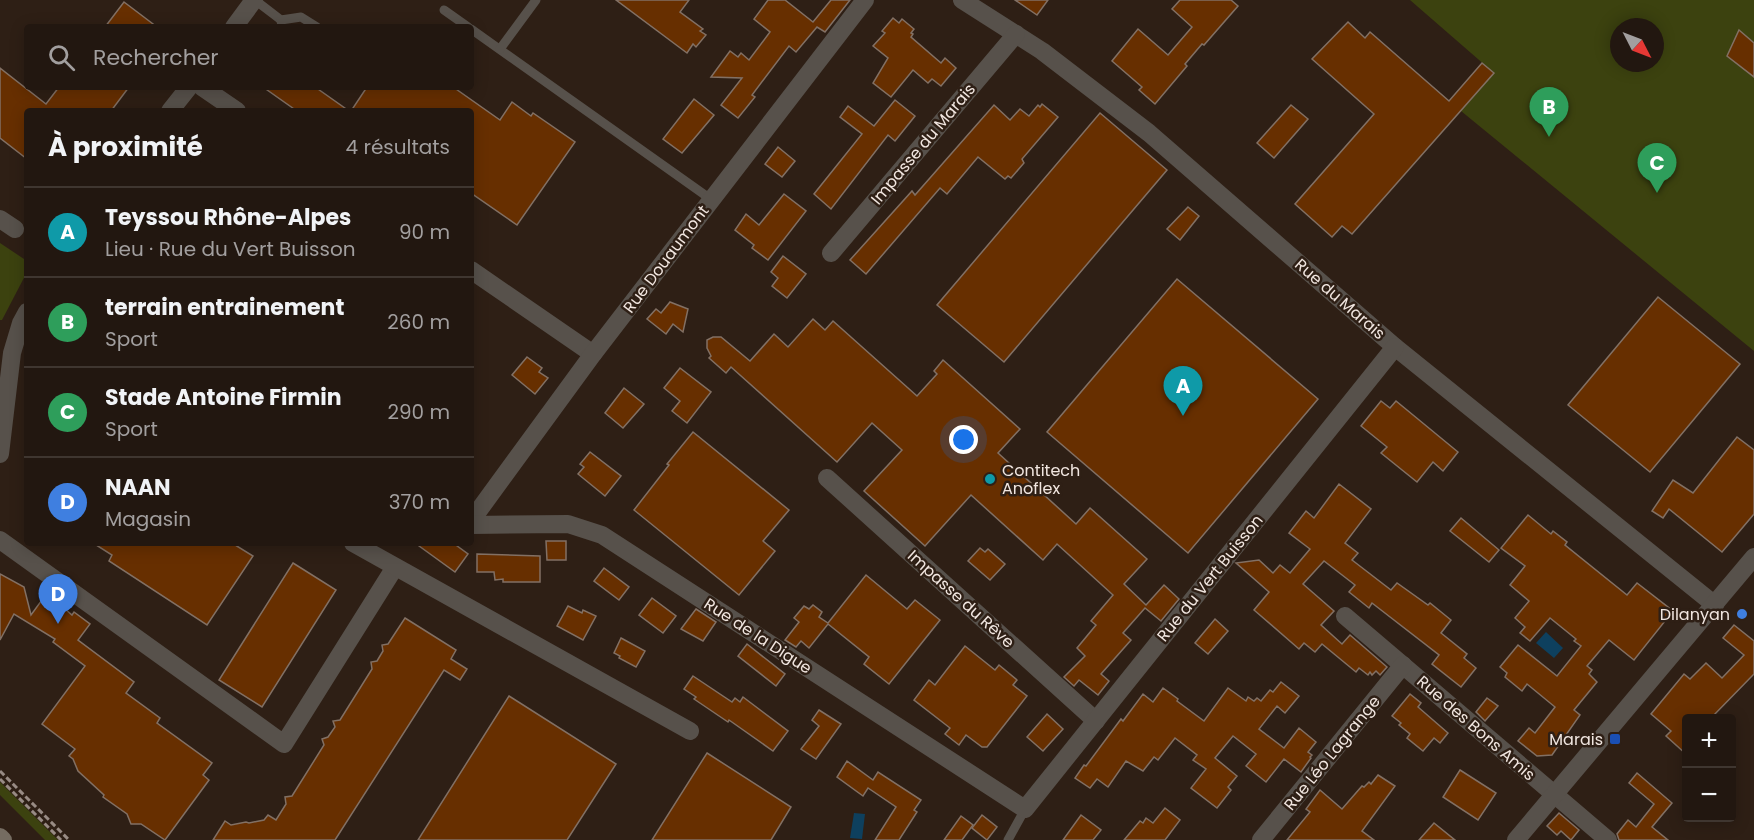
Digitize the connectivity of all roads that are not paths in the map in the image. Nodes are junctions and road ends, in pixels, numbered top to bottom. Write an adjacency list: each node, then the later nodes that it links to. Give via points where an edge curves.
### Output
1 (255, 0): 6 (lane); 7 (street)
2 (536, 0): 12 (lane)
3 (865, 0): 17 (street, Rue Douaumont)
4 (962, 0): 11 (street, Rue du Marais)
5 (444, 10): 9 (lane)
6 (282, 23): 8 (lane, via 301,17)
7 (236, 24)
8 (312, 24)
9 (464, 24)
10 (474, 31): 12 (lane)
11 (1016, 34): 18 (street, Impasse du Marais); 21 (street, Rue du Marais, via 1149,133)
12 (500, 50): 17 (lane)
13 (187, 90): 15 (street)
14 (206, 90): 16 (street)
15 (172, 108)
16 (233, 108)
17 (712, 200): 22 (street, Rue Douaumont)
18 (831, 253)
19 (474, 272): 22 (street)
20 (24, 318): 23 (street)
21 (1395, 347): 33 (street, Rue du Marais); 36 (street, Rue du Vert Buisson)
22 (593, 354): 27 (street, Rue Douaumont)
23 (20, 358): 24 (street)
24 (3, 402): 25 (street)
25 (0, 454)
26 (827, 478): 36 (street, Impasse du Rêve)
27 (474, 519)
28 (474, 523): 39 (street, Rue de la Digue, via 568,524 602,535)
29 (0, 540): 32 (street, via 284,744)
30 (358, 546): 32 (street)
31 (1754, 557): 33 (street)
32 (395, 567): 37 (street)
33 (1715, 605): 38 (street)
34 (1345, 616): 35 (street, Rue des Bons Amis)
35 (1403, 665): 38 (street, Rue des Bons Amis); 41 (street, Rue Léo Lagrange)
36 (1096, 721): 39 (street, Rue du Vert Buisson)
37 (690, 731)
38 (1554, 794): 42 (street); 43 (street, Rue des Bons Amis)
39 (1025, 809): 40 (lane)
40 (1008, 840)
41 (1261, 840)
42 (1516, 840)
43 (1608, 840)

